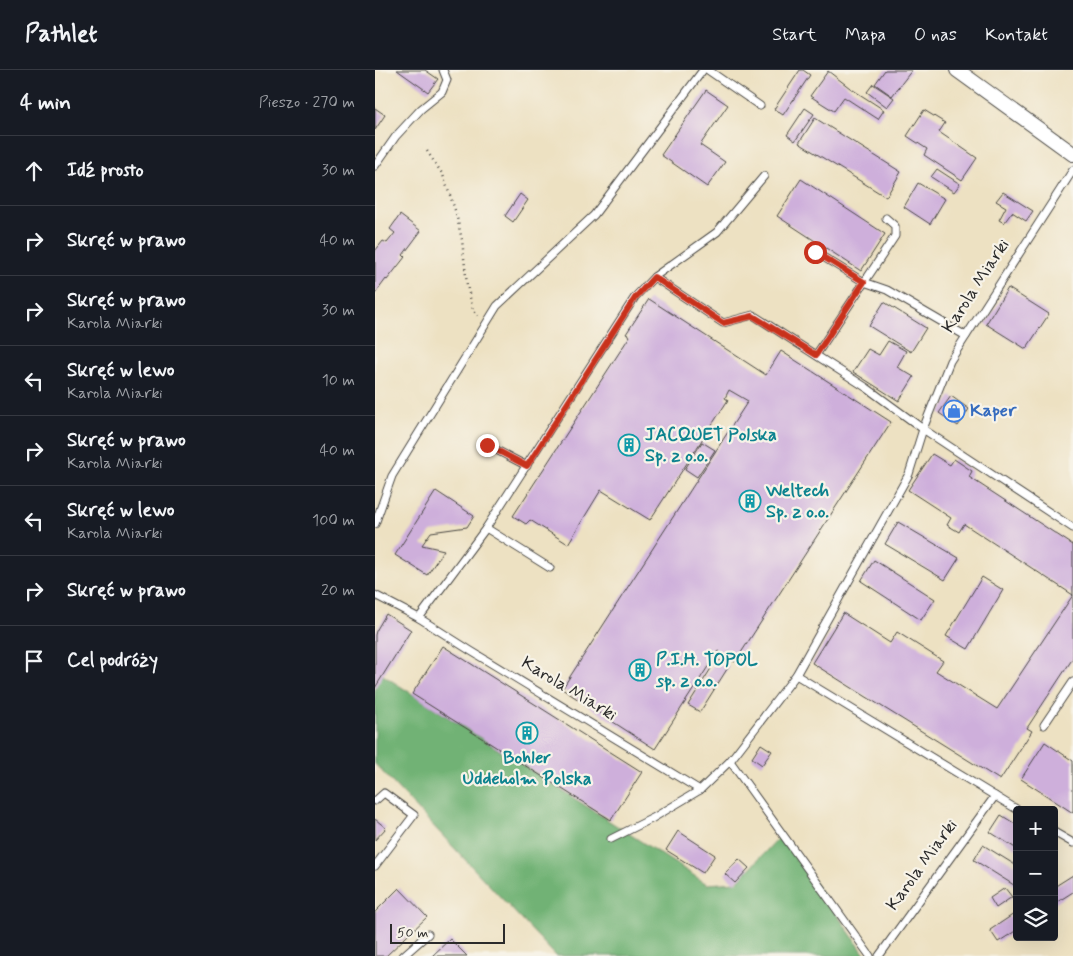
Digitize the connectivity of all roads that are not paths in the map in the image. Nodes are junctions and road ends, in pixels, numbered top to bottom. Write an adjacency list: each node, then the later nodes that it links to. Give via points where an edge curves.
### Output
1 (443, 70): 7 (lane, via 447,80 442,92 396,136)
2 (703, 70): 19 (lane, via 594,215 497,306 392,476)
3 (708, 70): 5 (lane)
4 (957, 70): 6 (street)
5 (760, 106)
6 (1073, 154)
7 (375, 166)
8 (1073, 170): 14 (lane, Karola Miarki)
9 (764, 176): 12 (lane, via 717,232)
10 (886, 218): 13 (lane, via 895,226 895,236)
11 (815, 252): 13 (lane)
12 (654, 277): 15 (lane, via 723,323 753,316); 18 (lane, via 635,298)
13 (864, 282): 14 (lane, via 887,290); 15 (lane)
14 (966, 336): 16 (lane, Karola Miarki, via 950,361)
15 (816, 355): 16 (lane)
16 (923, 429): 21 (lane); 25 (lane, Karola Miarki, via 909,474)
17 (487, 445): 18 (lane)
18 (527, 466): 20 (lane)
19 (375, 524)
20 (487, 528): 22 (lane); 24 (lane)
21 (1073, 528)
22 (550, 568)
23 (375, 595): 24 (lane, Karola Miarki)
24 (419, 618): 29 (lane, Karola Miarki)
25 (796, 675): 28 (lane, Karola Miarki); 30 (lane)
26 (1073, 682): 27 (lane)
27 (1044, 725)
28 (730, 761): 29 (lane, Karola Miarki); 39 (lane)
29 (700, 790): 34 (lane, Karola Miarki)
30 (995, 796): 32 (lane); 40 (lane, Karola Miarki)
31 (375, 801): 36 (lane, via 383,793 415,816)
32 (1013, 807)
33 (1058, 834): 35 (lane)
34 (611, 839)
35 (1073, 843)
36 (375, 866)
37 (428, 934): 38 (lane)
38 (403, 956)
39 (870, 956)
40 (879, 956)

